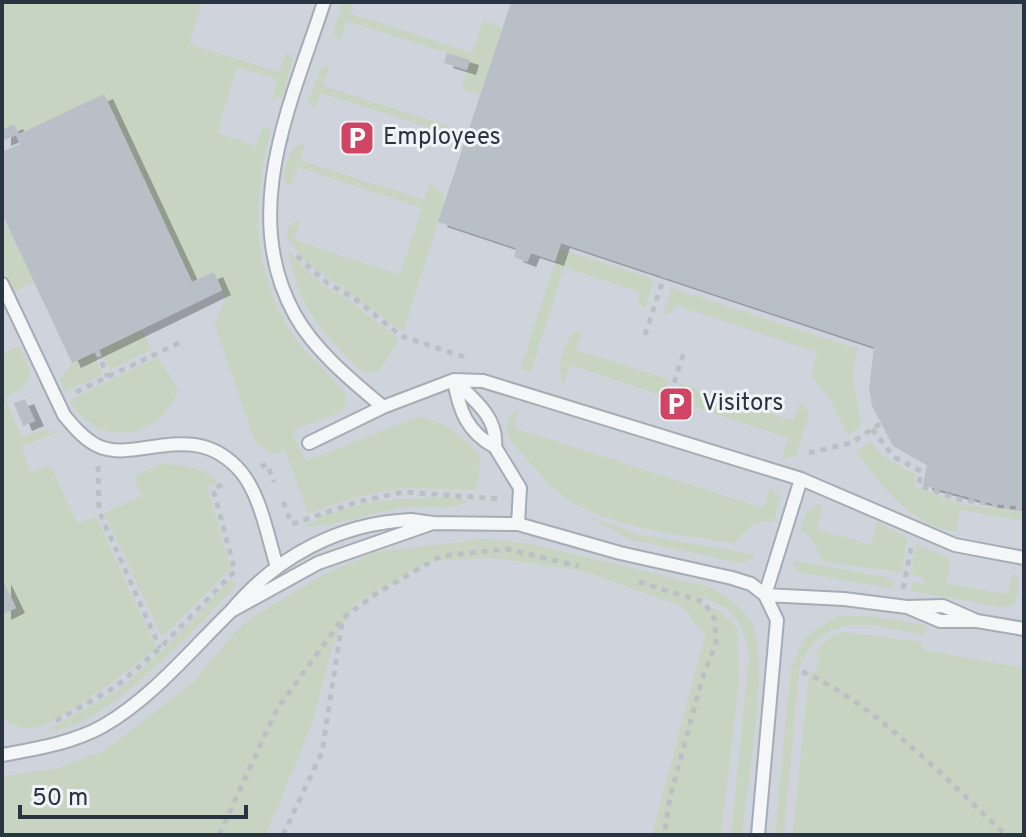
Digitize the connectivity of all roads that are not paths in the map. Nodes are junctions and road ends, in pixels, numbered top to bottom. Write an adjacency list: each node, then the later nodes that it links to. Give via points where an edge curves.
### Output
1 (324, 2): 4 (lane, via 274,161 271,237 284,293 296,317 354,383)
2 (2, 284): 11 (lane, via 64,415 98,446 120,450 177,443 222,457 243,474)
3 (454, 380): 4 (lane); 6 (lane, via 489,417); 6 (lane, via 459,410); 7 (lane, via 506,387)
4 (383, 407): 5 (lane)
5 (309, 443)
6 (495, 447): 9 (lane, via 520,488)
7 (801, 479): 10 (lane, via 955,545); 12 (lane)
8 (433, 523): 9 (lane); 11 (lane, via 389,521 349,531 311,545); 13 (lane, via 318,563)
9 (518, 524): 12 (lane, via 732,578)
10 (1024, 558)
11 (277, 567): 13 (lane)
12 (765, 595): 14 (lane, via 904,606 940,621); 16 (lane, via 777,620)
13 (231, 611): 15 (lane, via 133,706 101,728)
14 (1024, 629)
15 (2, 755)
16 (758, 835)

